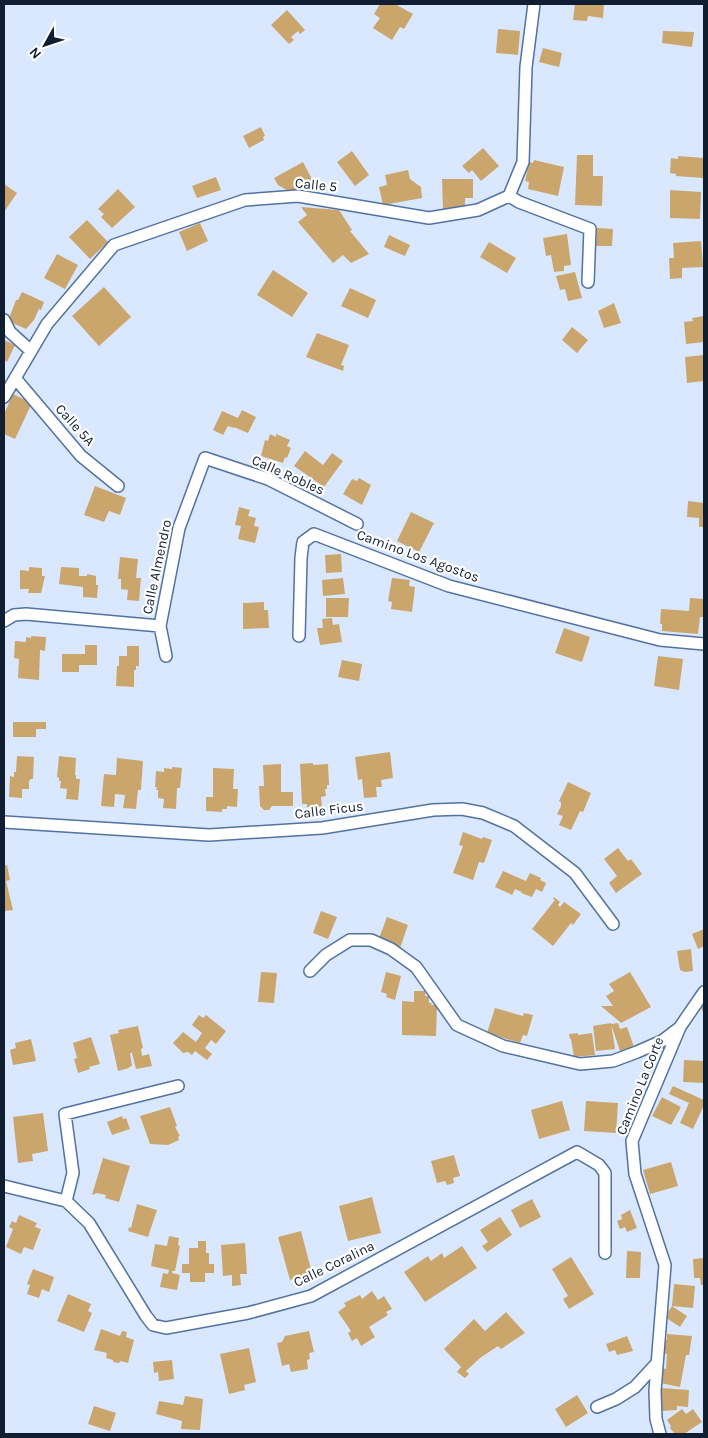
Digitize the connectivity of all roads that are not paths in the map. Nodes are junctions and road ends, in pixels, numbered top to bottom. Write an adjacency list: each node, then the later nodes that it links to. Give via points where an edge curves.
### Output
1 (534, 4): 2 (street, via 526,66 523,162)
2 (509, 196): 3 (street, via 590,229); 5 (street, Calle 5, via 478,210 429,218 298,196 245,200 114,245 48,324)
3 (588, 282)
4 (4, 320): 5 (street, via 10,332)
5 (31, 351): 6 (street, Calle 5)
6 (15, 378): 7 (street, Calle 5); 9 (street, Calle 5A, via 81,456)
7 (4, 397)
8 (205, 458): 10 (street, Calle Robles, via 268,480); 12 (street, Calle Almendro, via 179,528)
9 (118, 486)
10 (358, 524)
11 (4, 621): 12 (street, via 14,614 26,614)
12 (160, 626): 15 (street, Calle Almendro)
13 (299, 636): 14 (street, Camino Los Agostos, via 303,542 314,534 448,586 660,640)
14 (704, 644)
15 (166, 656)
16 (4, 822): 17 (street, Calle Ficus, via 209,836 322,828 433,810 462,809 514,826 574,873)
17 (613, 924)
18 (310, 971): 20 (street, via 326,955 350,940 371,940 392,949 416,967 457,1025 503,1046 580,1064 613,1060 637,1052 662,1041)
19 (704, 992): 20 (street, Camino La Corte)
20 (680, 1027): 25 (street, Camino La Corte, via 632,1141 635,1174 664,1265)
21 (178, 1086): 23 (street, via 65,1114 73,1173)
22 (4, 1186): 23 (street)
23 (66, 1201): 24 (street, Calle Coralina, via 89,1223 153,1325 166,1328 248,1314 311,1296 577,1152 600,1165 605,1173)
24 (605, 1254)
25 (657, 1363): 26 (street, via 635,1387); 27 (street, Camino La Corte, via 654,1392)
26 (596, 1407)
27 (660, 1434)

